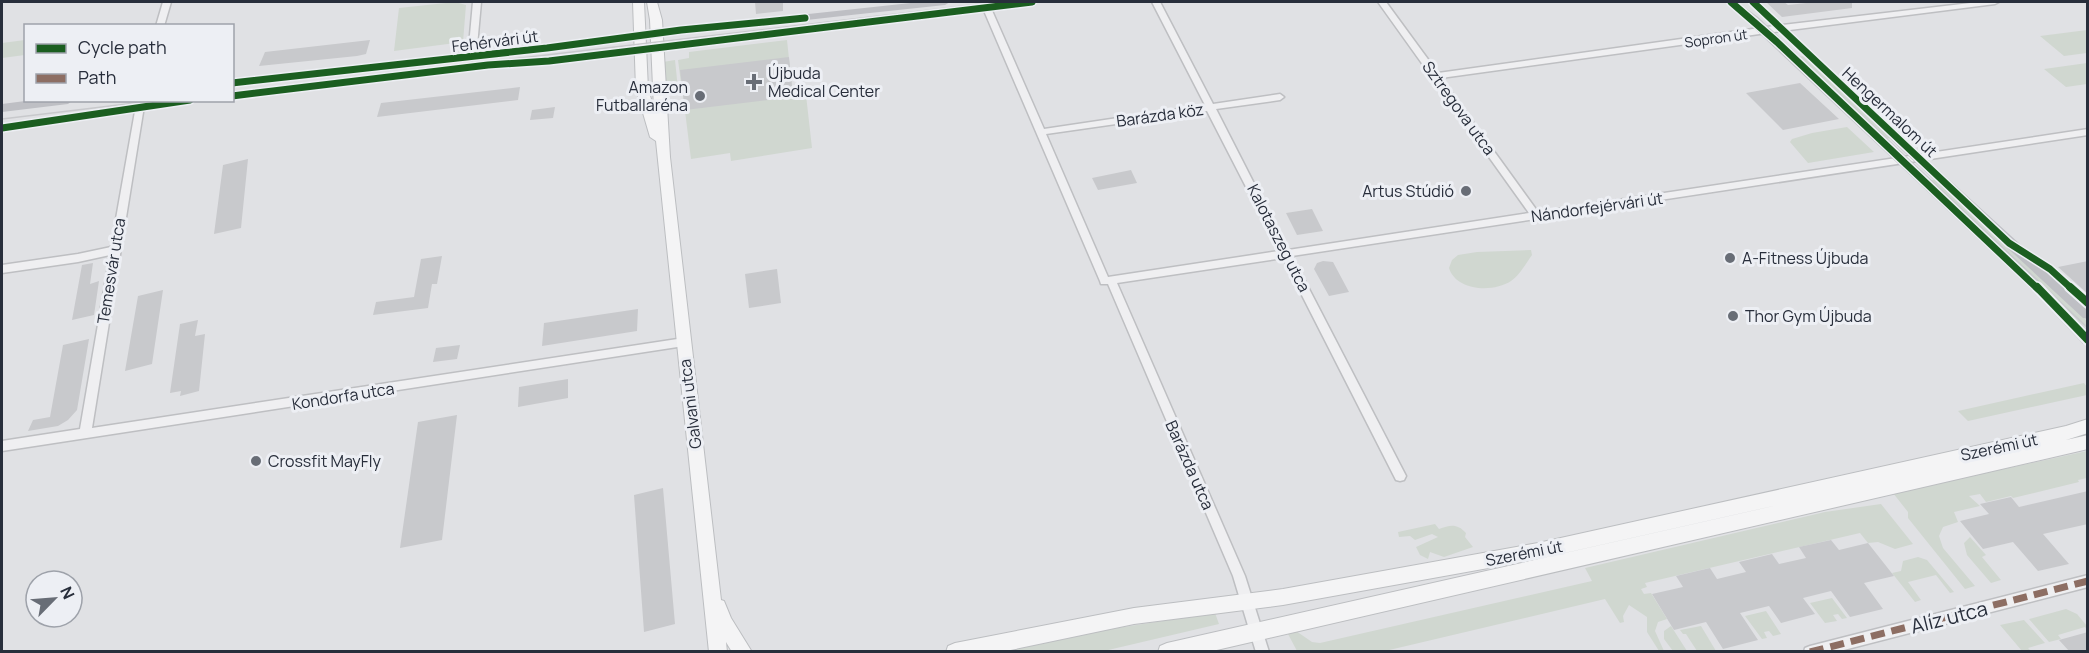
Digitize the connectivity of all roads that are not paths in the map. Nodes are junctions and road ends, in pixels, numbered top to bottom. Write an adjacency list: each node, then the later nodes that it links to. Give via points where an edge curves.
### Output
1 (167, 2): 15 (street)
2 (477, 2): 22 (street)
3 (639, 2): 19 (main road, Galvani utca)
4 (652, 2): 18 (main road, Galvani utca)
5 (945, 2): 18 (street, Fehérvári út)
6 (1032, 2): 13 (street, Fehérvári út)
7 (1156, 2): 30 (street, Kalotaszeg utca)
8 (1382, 2): 23 (street, Sztregova utca)
9 (1731, 2): 17 (street, Hengermalom út)
10 (1753, 2): 16 (street, Hengermalom út)
11 (1920, 2): 14 (street)
12 (1995, 2): 14 (street, Sopron út)
13 (986, 6): 20 (street, Fehérvári út); 33 (street, Barázda utca)
14 (1930, 10): 16 (street, Sopron út)
15 (161, 24)
16 (1781, 28): 17 (street, Sopron út); 35 (street, Hengermalom út)
17 (1765, 30): 23 (street, Sopron út); 37 (street, Hengermalom út)
18 (656, 33): 19 (street, Fehérvári út); 20 (main road, Galvani utca)
19 (639, 35): 21 (main road, Galvani utca); 22 (street, Fehérvári út)
20 (656, 48): 21 (street, Fehérvári út); 36 (main road, Galvani utca)
21 (639, 50): 25 (street, Fehérvári út); 36 (main road, Galvani utca, via 643,95)
22 (472, 57): 24 (street, Fehérvári út)
23 (1437, 76): 38 (street, Sztregova utca)
24 (234, 83)
25 (234, 96)
26 (1280, 98): 30 (street, Barázda köz)
27 (52, 102): 31 (street)
28 (170, 102): 29 (street)
29 (140, 105): 32 (street); 39 (street, Temesvár utca)
30 (1212, 107): 33 (street, Barázda köz); 40 (street, Kalotaszeg utca)
31 (2, 108)
32 (2, 128)
33 (1041, 132): 42 (street, Barázda utca)
34 (2088, 132): 35 (street, Nándorfejérvári út)
35 (1916, 156): 37 (street, Nándorfejérvári út); 43 (street, Hengermalom út)
36 (663, 157): 45 (main road, Galvani utca)
37 (1900, 159): 38 (street, Nándorfejérvári út); 44 (street, Hengermalom út)
38 (1536, 216): 40 (street, Nándorfejérvári út)
39 (115, 250): 41 (street); 47 (street, Temesvár utca)
40 (1287, 253): 42 (street, Nándorfejérvári út); 50 (street, Kalotaszeg utca)
41 (2, 269)
42 (1108, 280): 53 (street, Barázda utca)
43 (2088, 314)
44 (2088, 340)
45 (684, 342): 47 (street, Kondorfa utca); 52 (main road, Galvani utca)
46 (2088, 426): 53 (main road, Szerémi út, via 1538,551)
47 (85, 434): 49 (street, Kondorfa utca)
48 (2088, 442): 54 (main road, Szerémi út)
49 (2, 446)
50 (1400, 476)
51 (2088, 581): 60 (street, Alíz utca)
52 (712, 593): 55 (main road, Galvani utca); 56 (main road, via 724,623)
53 (1247, 601): 54 (street, Barázda utca); 57 (main road, Szerémi út, via 1134,616)
54 (1257, 632): 58 (main road, Szerémi út); 59 (street, Barázda utca)
55 (718, 651)
56 (743, 651)
57 (955, 651)
58 (1167, 651)
59 (1263, 651)
60 (1810, 651)

